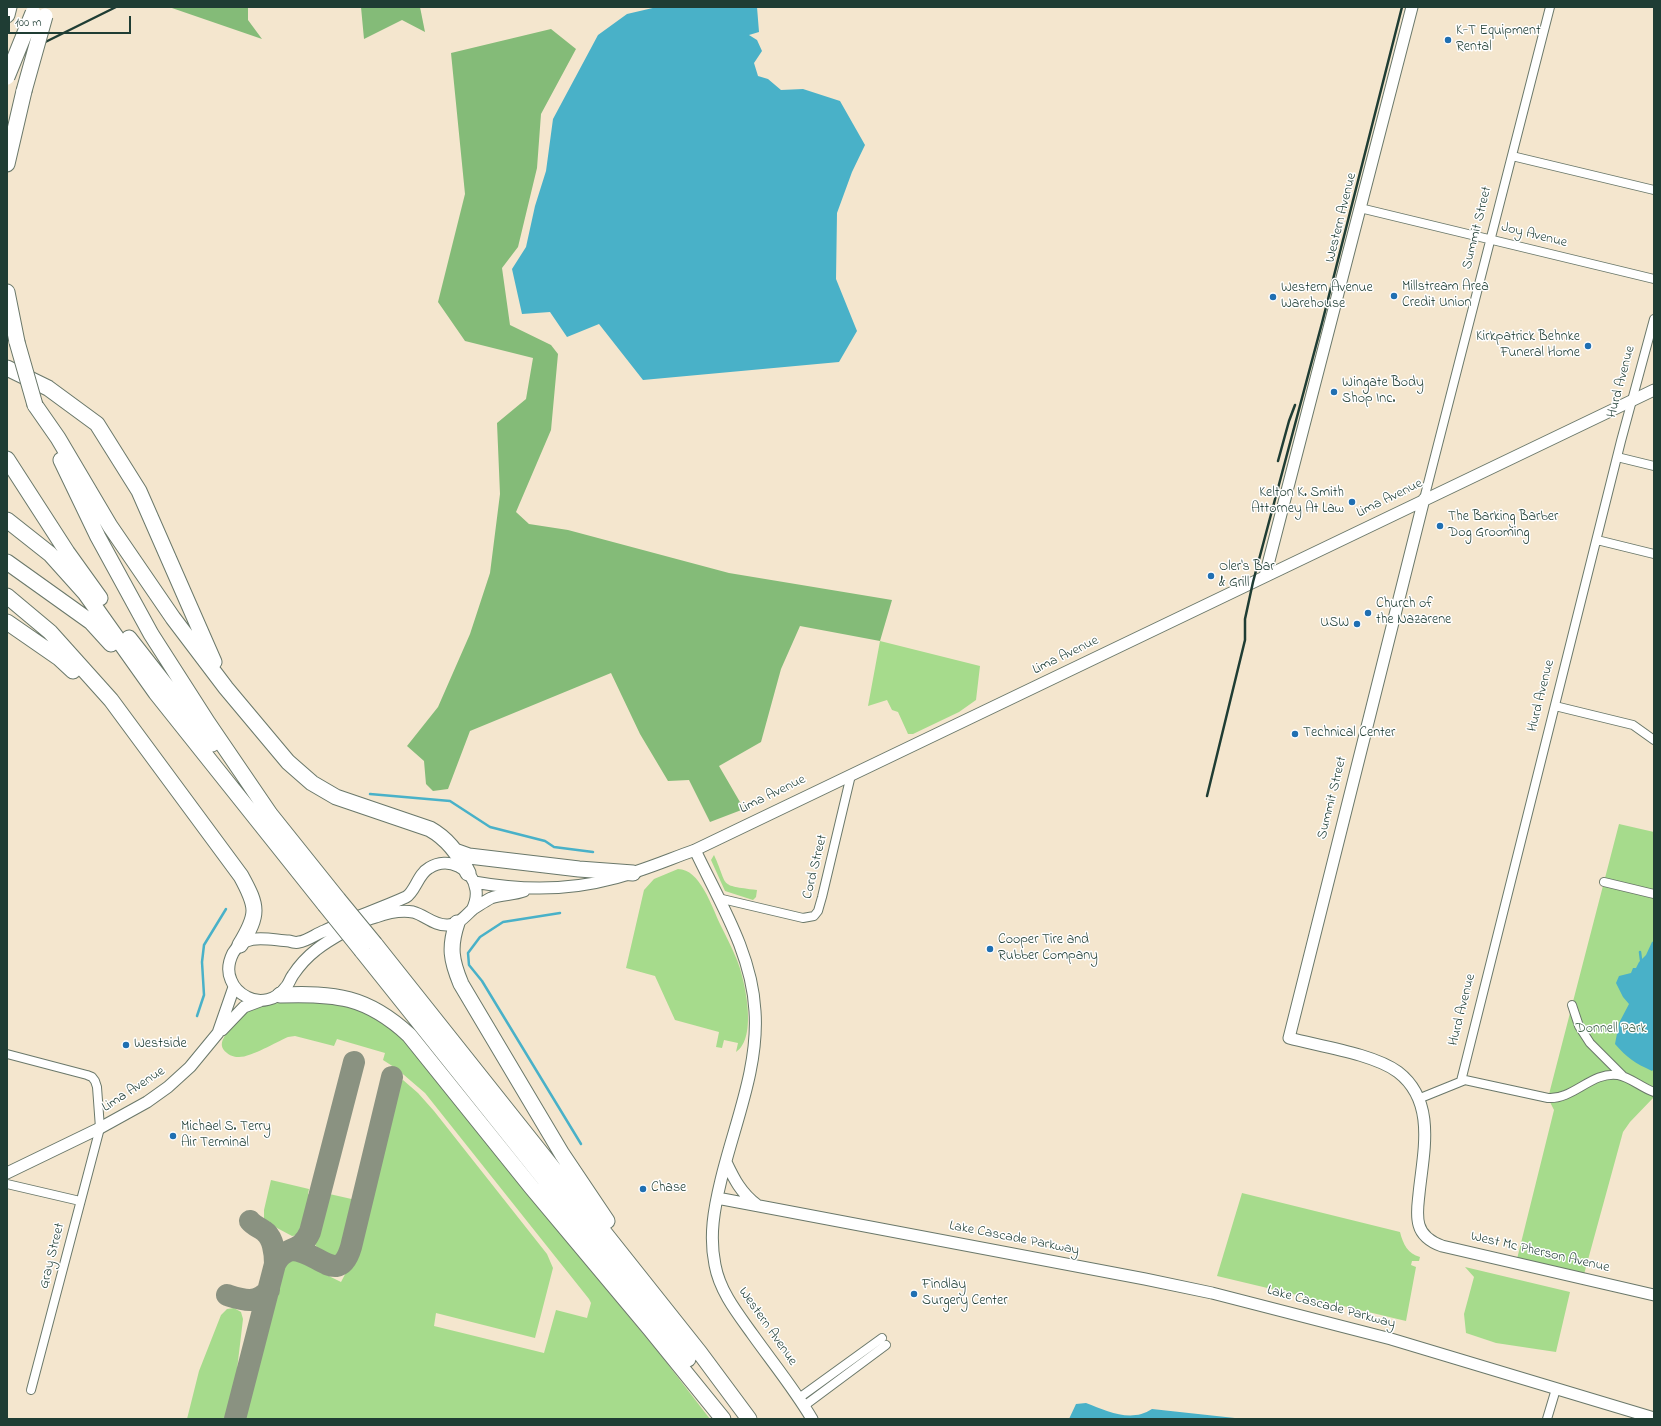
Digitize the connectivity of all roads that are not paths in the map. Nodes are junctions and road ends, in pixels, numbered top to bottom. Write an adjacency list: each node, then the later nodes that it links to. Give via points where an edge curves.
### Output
1 (1412, 7): 8 (street, Western Avenue)
2 (1550, 7): 5 (street, Summit Street)
3 (40, 11): 4 (highway, bridge); 6 (highway, bridge)
4 (7, 77)
5 (1512, 156): 7 (street); 9 (street, Summit Street)
6 (7, 164)
7 (1654, 190)
8 (1360, 208): 9 (street, Joy Avenue); 25 (street, Western Avenue)
9 (1490, 239): 10 (street, Joy Avenue); 20 (street, Summit Street)
10 (1654, 279)
11 (7, 292): 16 (highway, bridge, via 16,342)
12 (1654, 319): 15 (street, Hurd Avenue)
13 (7, 368): 28 (highway, via 48,388 97,424 139,491)
14 (1654, 390): 15 (street, Lima Avenue)
15 (1633, 400): 17 (street, Hurd Avenue); 20 (street, Lima Avenue)
16 (35, 404): 28 (highway, via 110,526 173,618); 34 (highway, via 98,537 151,634)
17 (1617, 457): 19 (street); 22 (street, Hurd Avenue)
18 (7, 459): 34 (highway, via 67,552 135,647 251,794)
19 (1654, 466)
20 (1424, 500): 25 (street, Lima Avenue); 56 (street, Summit Street, via 1289,1038 1365,1057 1388,1066 1410,1084)
21 (7, 520): 29 (highway, via 50,554 85,593)
22 (1597, 540): 23 (street); 30 (street, Hurd Avenue)
23 (1654, 554)
24 (7, 562): 29 (highway, via 91,622)
25 (1265, 576): 33 (street, Lima Avenue)
26 (7, 596): 31 (highway, via 50,632 111,700)
27 (7, 622): 31 (highway, via 59,658 92,688)
28 (226, 688): 36 (highway, via 288,762 312,783 336,797 430,829 442,836)
29 (156, 693): 43 (highway)
30 (1555, 706): 32 (street, via 1633,725); 54 (street, Hurd Avenue)
31 (134, 733): 46 (highway, via 251,894 254,904 253,920)
32 (1654, 740)
33 (851, 775): 35 (street, Lima Avenue); 42 (street, Cord Street, via 818,911 814,916 803,918)
34 (270, 814): 43 (highway)
35 (695, 850): 37 (street, Lima Avenue); 42 (street)
36 (455, 851): 37 (highway, via 469,856); 38 (highway)
37 (633, 873): 40 (street, Lima Avenue, via 591,884)
38 (471, 877): 40 (street, Lima Avenue, via 498,886); 44 (street, via 476,896); 46 (street, Lima Avenue, via 459,866 449,863 438,864 420,875 409,896 346,920 299,942 257,937)
39 (1604, 882): 41 (street)
40 (535, 888): 44 (street, via 491,898)
41 (1654, 894)
42 (718, 898): 58 (street, via 746,960 756,1012 753,1055)
43 (331, 902): 69 (highway, bridge, via 657,1320)
44 (472, 910): 45 (street, via 466,918)
45 (457, 923): 48 (street, via 438,924 413,912 395,912 374,917 317,949 303,961); 69 (highway, via 451,952 454,969 461,984 562,1154 620,1240 737,1390)
46 (240, 945): 47 (street, via 230,960 230,979)
47 (234, 987): 49 (street, via 250,999); 51 (street, Lima Avenue)
48 (280, 995): 49 (street); 71 (highway, via 326,994 360,1002 397,1024 409,1035)
49 (260, 1001): 51 (street, via 244,1007)
50 (1572, 1004): 53 (street, via 1578,1026 1590,1043)
51 (218, 1033): 57 (street, Lima Avenue, via 190,1067 168,1087 147,1102)
52 (7, 1054): 57 (street, Gray Street, via 92,1077 97,1087)
53 (1623, 1077): 54 (street, via 1601,1077 1564,1096 1551,1098 1470,1080); 55 (street)
54 (1461, 1081): 56 (street)
55 (1654, 1092)
56 (1418, 1099): 64 (street, West Mc Pherson Avenue, via 1425,1128 1419,1226 1431,1241 1442,1246)
57 (100, 1128): 59 (street, Lima Avenue); 62 (street, Gray Street)
58 (726, 1162): 61 (street); 63 (street, via 740,1190)
59 (7, 1173)
60 (7, 1184): 62 (street)
61 (717, 1198): 63 (street, Lake Cascade Parkway); 68 (street, Western Avenue, via 712,1248 719,1278 736,1312)
62 (80, 1201): 67 (street, Gray Street)
63 (759, 1206): 66 (street, Lake Cascade Parkway, via 1212,1293 1391,1339)
64 (1654, 1295)
65 (884, 1341): 68 (street)
66 (1556, 1389): 70 (street, Lake Cascade Parkway); 73 (street)
67 (31, 1390)
68 (801, 1402): 72 (street, Western Avenue)
69 (742, 1417)
70 (1654, 1418)
71 (723, 1419)
72 (812, 1419)
73 (1547, 1419)

